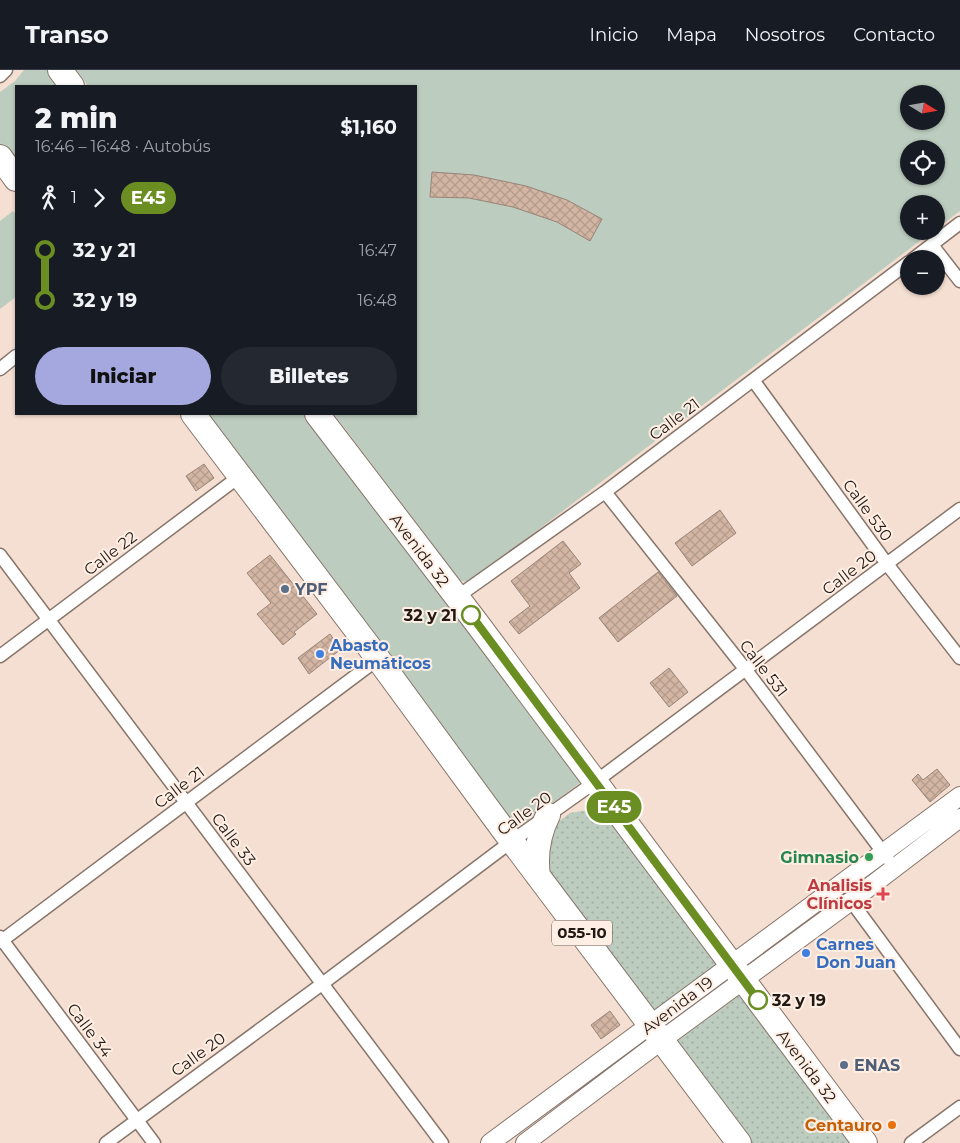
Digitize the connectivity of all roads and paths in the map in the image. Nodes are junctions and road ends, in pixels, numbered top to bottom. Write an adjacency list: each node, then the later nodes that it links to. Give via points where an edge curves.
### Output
1 (6, 70): 3 (street)
2 (60, 70): 4 (highway)
3 (0, 76)
4 (71, 85)
5 (0, 157): 6 (highway)
6 (15, 178)
7 (960, 223): 8 (street)
8 (932, 245): 9 (street); 11 (street)
9 (925, 250)
10 (900, 269): 14 (street, Calle 21)
11 (960, 281)
12 (15, 357): 13 (street)
13 (0, 368)
14 (752, 380): 18 (street, Calle 21); 21 (street, Calle 530)
15 (194, 415): 17 (highway, 055-10)
16 (318, 415): 22 (highway, Avenida 32)
17 (240, 476): 23 (street, Calle 22); 26 (highway, 055-10)
18 (605, 492): 22 (street, Calle 21); 27 (street, Calle 531)
19 (960, 509): 21 (street, Calle 20)
20 (0, 555): 23 (street, Calle 33)
21 (887, 564): 25 (street, Calle 530); 27 (street, Calle 20)
22 (457, 597): 28 (highway, Avenida 32)
23 (49, 620): 24 (street, Calle 22); 30 (street, Calle 33)
24 (0, 656)
25 (960, 658)
26 (378, 659): 30 (street, Calle 21); 33 (highway, 055-10)
27 (746, 670): 28 (street, Calle 20); 34 (street, Calle 531)
28 (595, 782): 31 (street, Calle 20); 38 (highway, Avenida 32)
29 (960, 796): 34 (main road, Avenida 19)
30 (186, 802): 37 (street, Calle 21); 39 (street, Calle 33)
31 (548, 815): 33 (street, Calle 20); 35 (highway, via 538,842)
32 (960, 818): 34 (main road, Avenida 19)
33 (512, 841): 35 (highway, 055-10); 39 (street, Calle 20)
34 (889, 860): 36 (main road, Avenida 19); 38 (main road, Avenida 19)
35 (538, 876): 40 (highway, 055-10)
36 (851, 901): 38 (main road, Avenida 19); 41 (street)
37 (1, 940): 43 (street, Calle 34)
38 (737, 972): 40 (main road, Avenida 19); 50 (highway, Avenida 32)
39 (322, 984): 43 (street, Calle 20); 46 (street, Calle 33)
40 (656, 1032): 47 (main road, Avenida 19); 48 (main road, Avenida 19); 49 (highway, 055-10)
41 (960, 1049)
42 (960, 1106): 51 (street)
43 (137, 1120): 44 (street, Calle 20); 45 (street, Calle 34)
44 (106, 1143)
45 (154, 1143)
46 (442, 1143)
47 (490, 1143)
48 (525, 1143)
49 (739, 1143)
50 (865, 1143)
51 (911, 1143)

